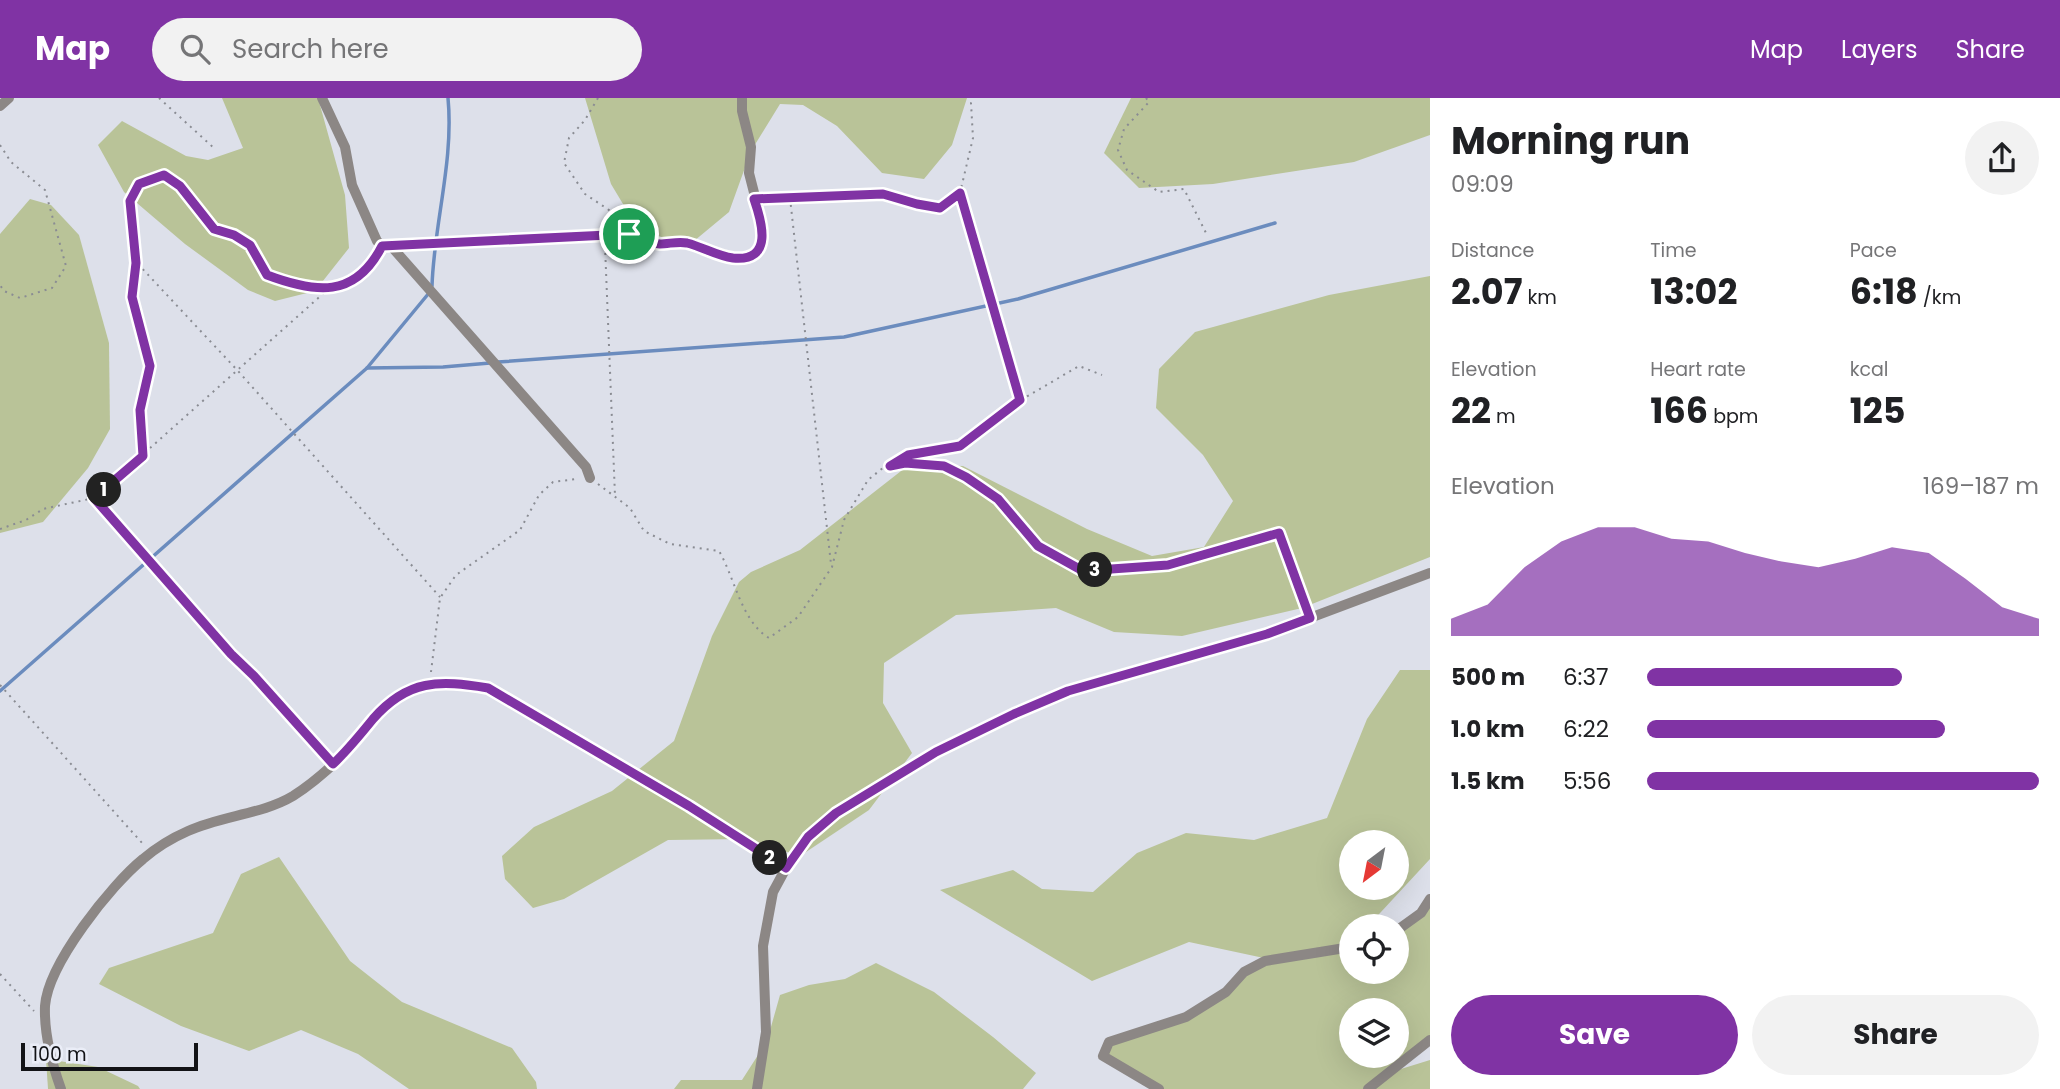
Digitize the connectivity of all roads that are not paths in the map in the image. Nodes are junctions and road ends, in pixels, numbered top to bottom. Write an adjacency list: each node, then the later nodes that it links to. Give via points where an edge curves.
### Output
1 (9, 98): 4 (street)
2 (322, 98): 5 (street, via 345,147 352,185 377,241)
3 (742, 98): 5 (street, via 751,147 749,173 763,238 752,256 735,258 686,243 659,244 629,234)
4 (0, 106)
5 (386, 246): 6 (street, via 586,467)
6 (590, 478)
7 (1279, 533): 9 (street)
8 (1430, 573): 9 (street)
9 (1310, 618): 10 (street, via 1068,691 1014,714 936,752 836,813 808,837)
10 (786, 868): 15 (street, via 488,688 456,683 410,690 391,701 347,752 307,786 277,804 173,838 128,873 100,905 48,989 46,1020); 16 (street, via 773,892 763,946 766,1032)
11 (1430, 899): 12 (street)
12 (1409, 922)
13 (1339, 949): 17 (street, via 1265,961 1186,1017 1109,1042 1103,1055)
14 (1430, 1040): 18 (street)
15 (61, 1089)
16 (757, 1089)
17 (1159, 1089)
18 (1368, 1089)

